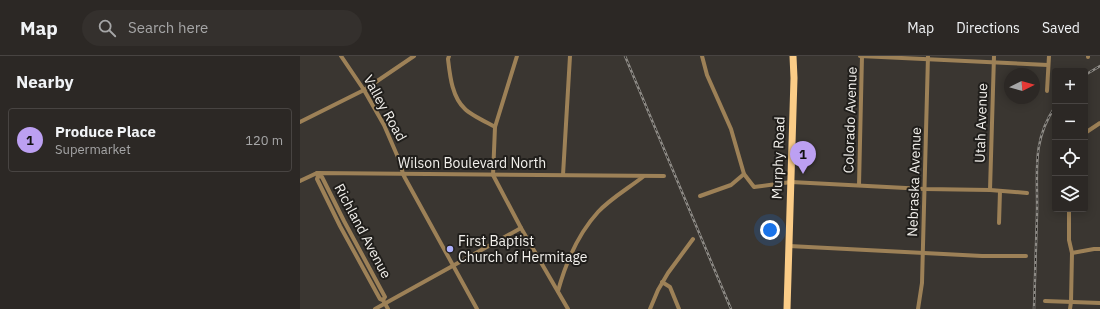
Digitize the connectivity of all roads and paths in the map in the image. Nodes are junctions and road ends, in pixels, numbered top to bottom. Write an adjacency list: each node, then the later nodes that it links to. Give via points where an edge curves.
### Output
1 (341, 56): 14 (street, Valley Road)
2 (414, 56): 14 (street)
3 (449, 56): 18 (street, via 450,76 456,96 465,110)
4 (517, 56): 18 (street)
5 (570, 56): 24 (street)
6 (702, 56): 22 (street, via 707,75 731,129)
7 (793, 56): 28 (main road, Murphy Road)
8 (862, 56): 11 (street); 29 (street, Colorado Avenue)
9 (994, 56): 12 (street, Utah Avenue)
10 (1049, 56): 13 (street)
11 (928, 58): 12 (street); 30 (street, Nebraska Avenue)
12 (994, 62): 13 (street); 31 (street, Utah Avenue)
13 (1048, 65): 15 (street)
14 (364, 90): 16 (street); 21 (street, Valley Road, via 384,125)
15 (1047, 91)
16 (300, 122)
17 (1100, 123): 19 (street)
18 (495, 127): 23 (street)
19 (1088, 131)
20 (317, 174): 21 (street, Wilson Boulevard North); 27 (street, Wilson Boulevard North); 48 (street, Richland Avenue, via 317,179 340,226)
21 (403, 174): 23 (street, Wilson Boulevard North); 44 (street, Valley Road)
22 (744, 174): 28 (street, via 754,187); 34 (street, via 731,185)
23 (493, 175): 24 (street, Wilson Boulevard North); 37 (street)
24 (563, 175): 25 (street, Wilson Boulevard North)
25 (645, 176): 26 (street, Wilson Boulevard North); 46 (street, via 598,212 577,241)
26 (664, 176)
27 (300, 181)
28 (791, 182): 29 (street); 39 (main road, Murphy Road)
29 (859, 186): 30 (street)
30 (925, 189): 31 (street); 41 (street, Nebraska Avenue)
31 (990, 190): 32 (street)
32 (1000, 191): 33 (street); 36 (street)
33 (1027, 193)
34 (700, 196)
35 (1068, 212): 42 (street)
36 (1000, 223)
37 (521, 228): 44 (street); 46 (street)
38 (693, 239): 45 (street)
39 (789, 246): 41 (street); 57 (main road, Murphy Road)
40 (1100, 248): 42 (street)
41 (922, 252): 43 (street); 58 (street, Nebraska Avenue, via 922,283)
42 (1072, 253): 49 (street)
43 (1026, 256)
44 (453, 266): 48 (street); 53 (street, Valley Road)
45 (662, 282): 55 (street); 56 (street, via 670,288)
46 (558, 292): 54 (street)
47 (1045, 301): 49 (street)
48 (384, 302): 51 (street); 52 (street, Richland Avenue)
49 (1071, 302): 50 (street); 59 (street)
50 (1100, 303)
51 (375, 309)
52 (388, 309)
53 (477, 309)
54 (568, 309)
55 (650, 309)
56 (679, 309)
57 (787, 309)
58 (918, 309)
59 (1070, 309)

